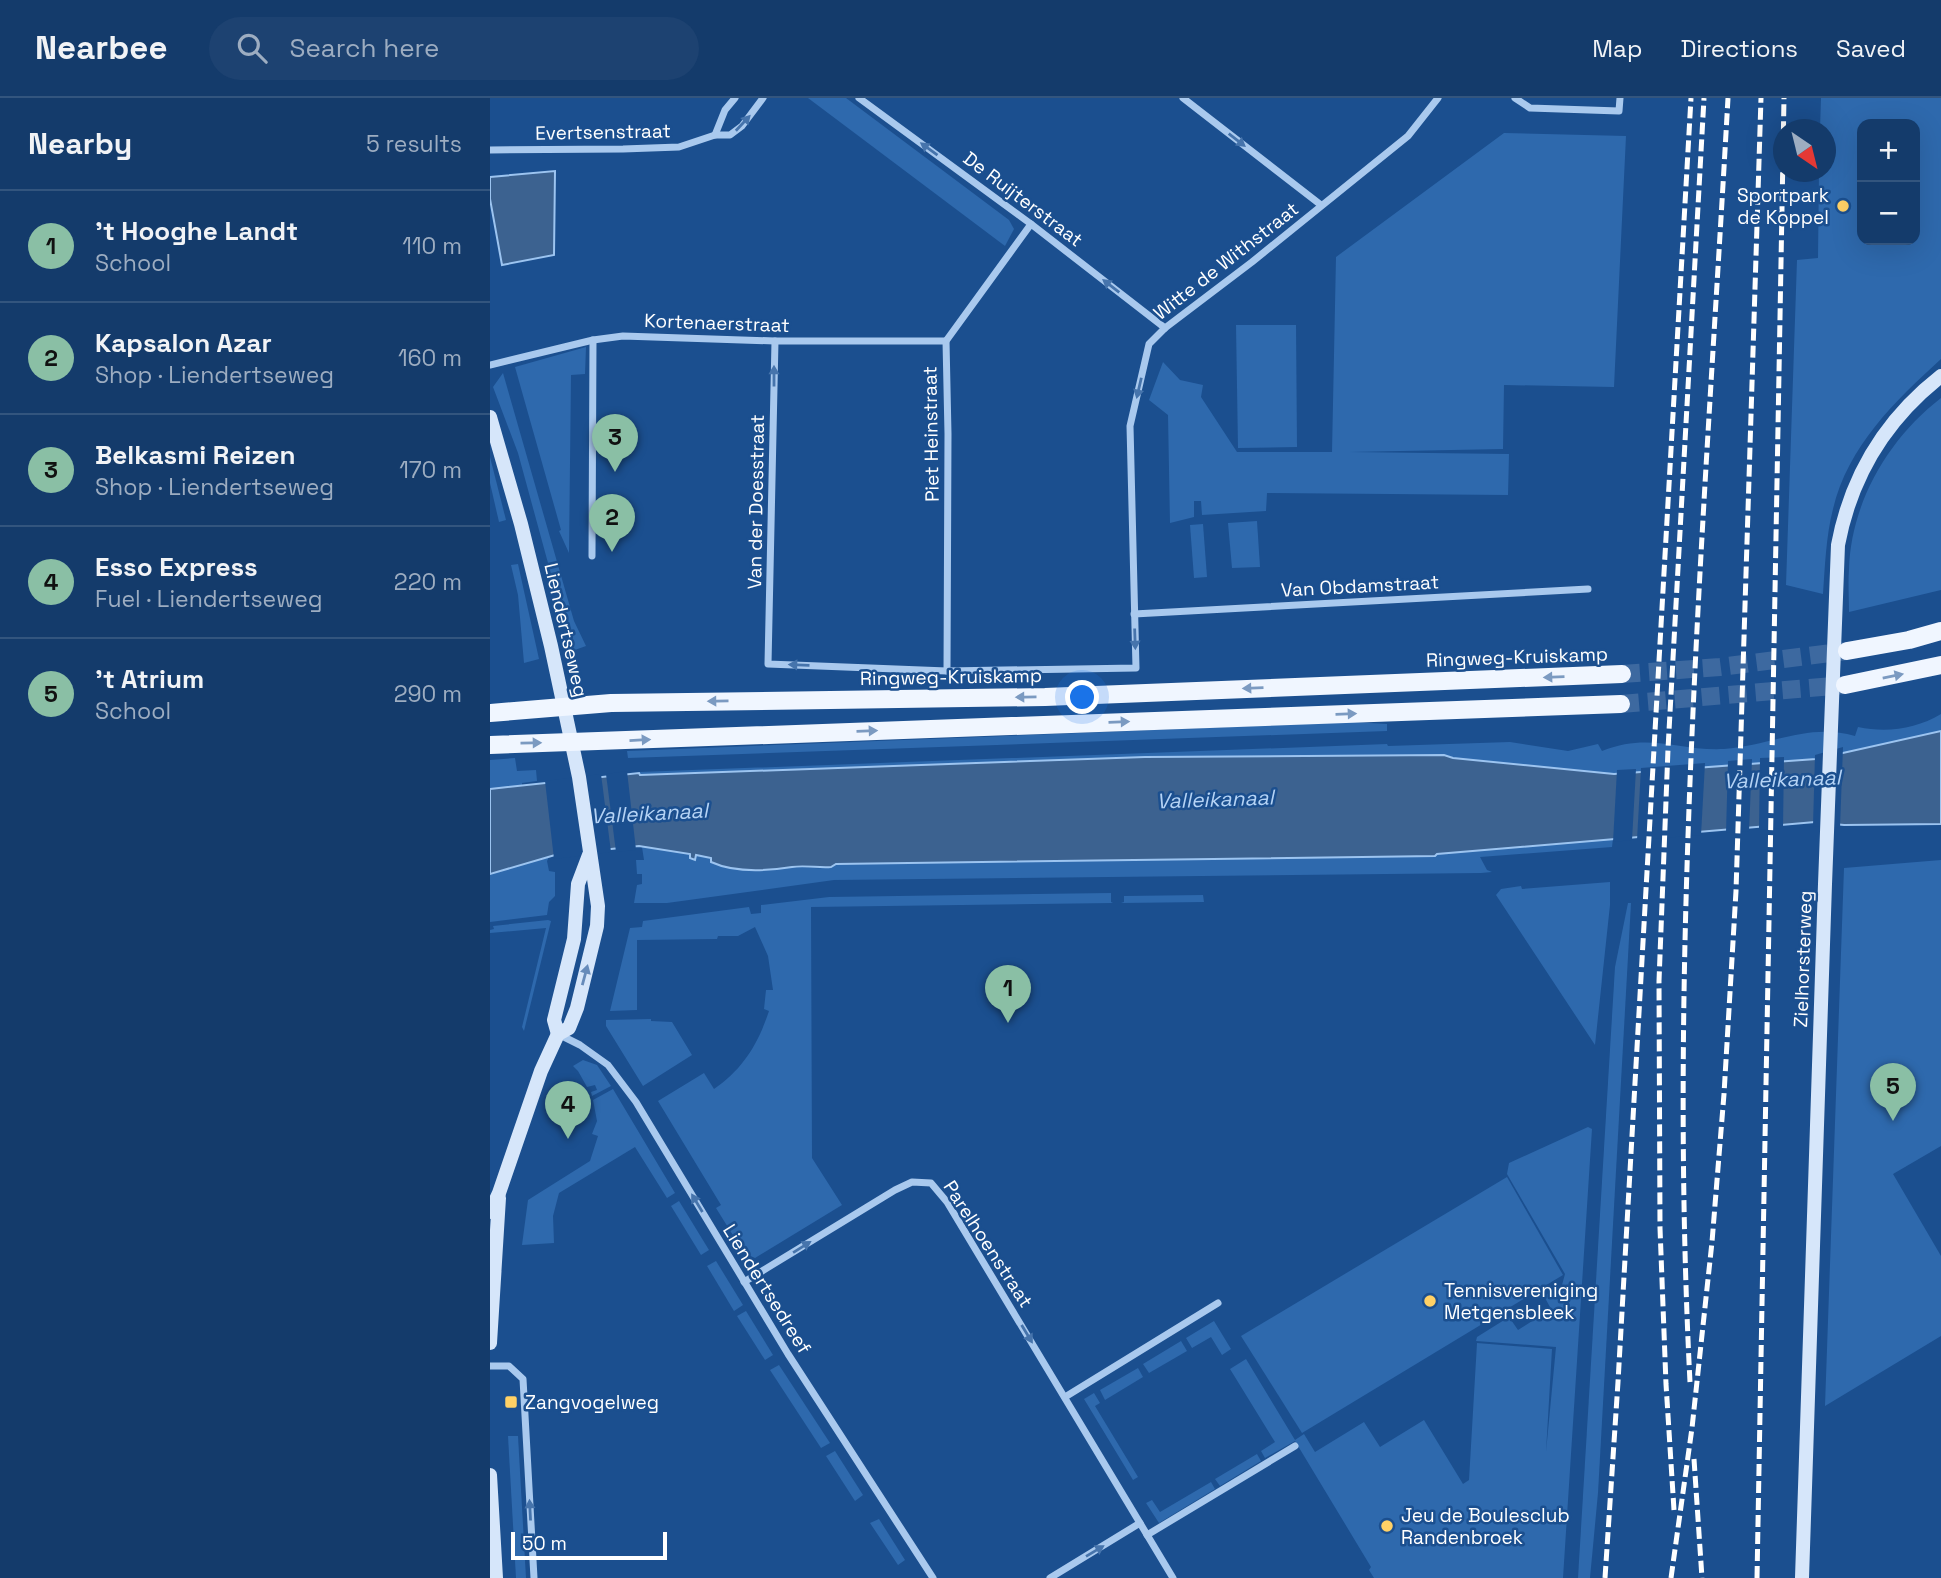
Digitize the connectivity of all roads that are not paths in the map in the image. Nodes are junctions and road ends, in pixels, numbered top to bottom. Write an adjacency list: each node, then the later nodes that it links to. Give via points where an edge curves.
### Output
1 (735, 98): 8 (street)
2 (763, 98): 8 (street, Evertsenstraat, one-way to 2, via 730,135 742,126)
3 (859, 98): 11 (street, De Ruijterstraat, one-way to 3)
4 (1183, 98): 10 (street, one-way to 10)
5 (1438, 98): 10 (street, Witte de Withstraat, via 1408,136)
6 (1515, 98): 7 (street, via 1530,108 1619,111)
7 (1620, 98)
8 (715, 135): 9 (street, Evertsenstraat, via 679,147)
9 (490, 150)
10 (1321, 205): 12 (street, Witte de Withstraat)
11 (1031, 224): 12 (street, De Ruijterstraat, one-way to 11); 15 (street, Piet Heinstraat)
12 (1165, 328): 21 (street, Witte de Withstraat, one-way to 21, via 1149,344 1130,426)
13 (593, 340): 14 (street, Kortenaerstraat, via 623,336); 16 (street, Kortenaerstraat); 19 (street)
14 (775, 341): 15 (street, Kortenaerstraat); 24 (street, Van der Doesstraat, one-way to 14)
15 (946, 341): 27 (street, Piet Heinstraat)
16 (490, 365)
17 (1941, 376): 54 (street, Zielhorsterweg, via 1886,430 1857,479 1841,528)
18 (490, 417): 31 (street, Liendertseweg, via 524,535)
19 (592, 556)
20 (1588, 589): 21 (street, Van Obdamstraat)
21 (1134, 614): 26 (street, Witte de Withstraat, one-way to 26)
22 (1941, 631): 23 (main road)
23 (1847, 652)
24 (768, 664): 27 (street, Ringweg-Kruiskamp, one-way to 24)
25 (1941, 665): 29 (main road, one-way to 25)
26 (1136, 668): 27 (street, Ringweg-Kruiskamp)
27 (947, 671)
28 (1622, 674): 31 (main road, Ringweg-Kruiskamp, one-way to 31, via 1045,697)
29 (1845, 685)
30 (1620, 704): 33 (main road, one-way to 30)
31 (564, 707): 32 (main road, Ringweg-Kruiskamp); 33 (street, Liendertseweg)
32 (490, 713)
33 (571, 742): 34 (main road, one-way to 33); 35 (street, Liendertseweg)
34 (490, 745)
35 (589, 855): 36 (street, Liendertseweg, via 578,884 574,939 554,1020); 36 (street, Liendertseweg, one-way to 35, via 569,1028 577,1008 597,926 596,882)
36 (558, 1034): 37 (street, Liendertseweg); 40 (street, Liendertsedreef, one-way to 36, via 636,1102 608,1065)
37 (499, 1193): 38 (street, Liendertseweg); 39 (street, Liendertseweg)
38 (490, 1212)
39 (492, 1275): 42 (street, Liendertseweg)
40 (744, 1282): 44 (street, Parelhoenstraat, one-way to 44, via 895,1190 912,1182 931,1184 947,1202); 51 (street, Liendertsedreef)
41 (1218, 1303): 44 (street)
42 (490, 1343)
43 (490, 1366): 50 (street, one-way to 43, via 523,1379 509,1366)
44 (1065, 1397): 47 (street, Parelhoenstraat)
45 (1295, 1446): 48 (street)
46 (490, 1475): 49 (street)
47 (1140, 1523): 48 (street, Parelhoenstraat); 52 (street, one-way to 47)
48 (1147, 1535): 53 (street, Parelhoenstraat)
49 (496, 1578)
50 (534, 1578)
51 (933, 1578)
52 (1049, 1578)
53 (1173, 1578)
54 (1802, 1578)

